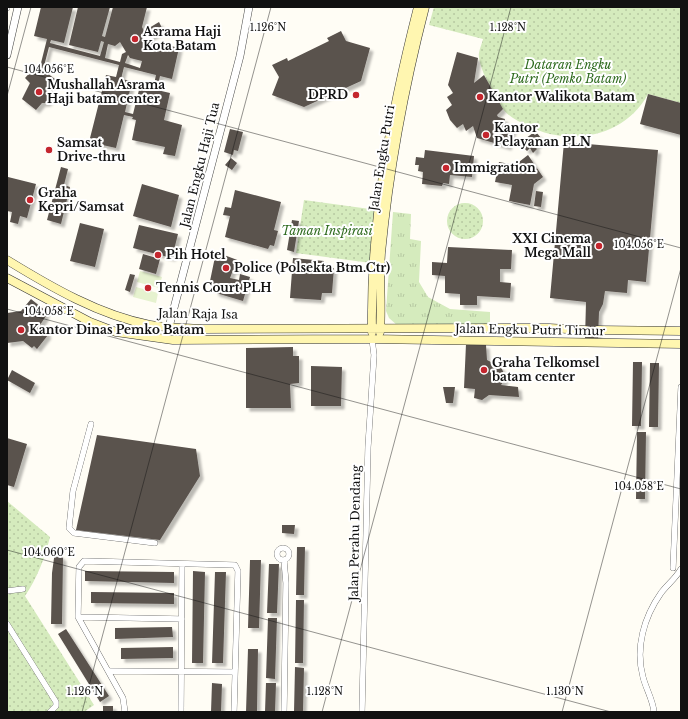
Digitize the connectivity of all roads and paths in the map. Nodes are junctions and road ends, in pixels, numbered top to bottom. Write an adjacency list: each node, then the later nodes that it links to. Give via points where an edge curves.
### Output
1 (18, 7): 4 (street)
2 (249, 7): 9 (street, Jalan Engku Haji Tua, via 240,56)
3 (421, 7): 10 (main road, Jalan Engku Putri, via 400,76 382,184 374,253)
4 (7, 55)
5 (7, 260): 6 (main road, Jalan Raja Isa)
6 (30, 274): 8 (main road); 9 (main road, Jalan Raja Isa, via 111,314 150,325)
7 (7, 278): 8 (main road, Jalan Raja Isa)
8 (23, 287): 14 (main road, Jalan Raja Isa, via 90,322 116,332 145,337 173,340)
9 (168, 327): 10 (main road, Jalan Raja Isa)
10 (376, 328): 11 (main road, Jalan Engku Putri Timur); 14 (main road, Jalan Engku Putri)
11 (585, 330)
12 (598, 330): 13 (main road, Jalan Engku Putri Timur)
13 (681, 331)
14 (375, 339): 15 (main road, Jalan Engku Putri Timur); 36 (street, Jalan Perahu Dendang, via 368,447)
15 (681, 344)
16 (681, 387): 21 (street)
17 (91, 424): 18 (street, via 73,491 69,528 74,533)
18 (155, 543)
19 (284, 560): 35 (street)
20 (182, 565): 25 (street, via 84,562 79,567); 26 (street); 30 (street, via 234,565 236,568)
21 (673, 568)
22 (681, 569): 37 (street, via 652,607 642,631 640,659)
23 (23, 589): 24 (street)
24 (7, 590)
25 (78, 617): 26 (street); 28 (street)
26 (182, 619): 29 (street)
27 (7, 624): 31 (street, via 56,702 56,706)
28 (110, 671): 29 (street); 32 (street, via 123,698)
29 (181, 671): 30 (street); 33 (street)
30 (234, 672): 34 (street)
31 (50, 712)
32 (125, 712)
33 (181, 712)
34 (234, 712)
35 (284, 712)
36 (362, 712)
37 (654, 712)

